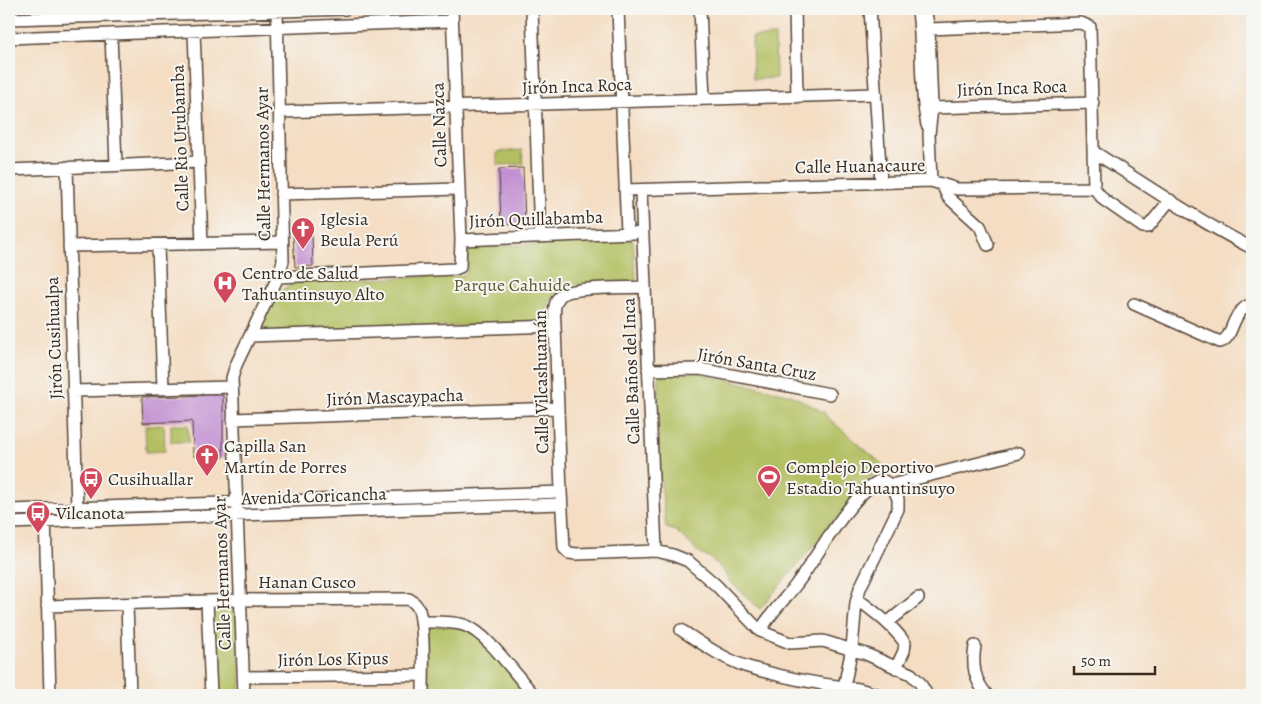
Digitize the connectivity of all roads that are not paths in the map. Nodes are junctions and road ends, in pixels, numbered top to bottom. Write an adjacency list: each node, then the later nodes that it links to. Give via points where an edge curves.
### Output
1 (346, 9): 10 (street)
2 (452, 9): 12 (street, Calle Nazca)
3 (532, 9): 23 (street)
4 (618, 9): 21 (street)
5 (700, 9): 20 (street)
6 (795, 9): 19 (street)
7 (870, 9): 18 (street)
8 (918, 9): 27 (street, via 923,108)
9 (925, 9): 14 (street)
10 (277, 11): 11 (street); 13 (street, Calle Hermanos Ayar)
11 (9, 19)
12 (452, 21): 13 (street); 24 (street, Calle Nazca)
13 (277, 28): 15 (street); 26 (street, Calle Hermanos Ayar)
14 (928, 29): 22 (street, via 1081,23 1090,27); 25 (street)
15 (194, 31): 16 (street); 29 (street, Calle Rio Urubamba)
16 (111, 34): 17 (street); 30 (street)
17 (9, 38)
18 (876, 94): 19 (street, Jirón Inca Roca); 33 (street)
19 (797, 96): 20 (street, Jirón Inca Roca)
20 (704, 99): 21 (street, Jirón Inca Roca)
21 (622, 102): 23 (street, Jirón Inca Roca); 37 (street)
22 (1093, 103): 25 (street, Jirón Inca Roca); 28 (street)
23 (535, 104): 24 (street, Jirón Inca Roca); 43 (street)
24 (456, 107): 26 (street, Jirón Inca Roca); 36 (street, Calle Nazca)
25 (932, 108): 27 (street)
26 (279, 112): 39 (street, Calle Hermanos Ayar)
27 (929, 134): 34 (street)
28 (1094, 152): 35 (street); 40 (street)
29 (199, 162): 30 (street); 46 (street, Calle Rio Urubamba)
30 (116, 165): 31 (street)
31 (67, 167): 32 (street); 49 (street, Jirón Cusihualpa)
32 (9, 170)
33 (881, 182): 34 (street, Calle Huanacaure); 38 (street, Calle Huanacaure)
34 (937, 182): 35 (street, Calle Huanacaure, via 957,189); 48 (street, via 948,197 980,226)
35 (1094, 188): 40 (street, via 1104,200 1143,228 1148,227)
36 (459, 189): 39 (street); 44 (street, Calle Nazca)
37 (625, 190): 38 (street, Calle Huanacaure); 42 (street)
38 (641, 190): 41 (street, Calle Baños del Inca)
39 (281, 194): 45 (street, Calle Hermanos Ayar)
40 (1170, 200): 50 (street)
41 (643, 232): 42 (street, Jirón Quillabamba); 52 (street, Calle Baños del Inca)
42 (627, 233): 43 (street, Jirón Quillabamba)
43 (540, 237): 44 (street, Jirón Quillabamba)
44 (461, 240): 51 (street, Jirón Quillabamba, via 460,266 455,269)
45 (282, 242): 46 (street); 51 (street, Calle Hermanos Ayar, via 283,261)
46 (202, 244): 47 (street)
47 (158, 245): 49 (street); 59 (street)
48 (988, 245)
49 (69, 246): 60 (street, Jirón Cusihualpa)
50 (1252, 248)
51 (278, 277): 56 (street, Calle Hermanos Ayar)
52 (645, 287): 55 (street, Calle Vilcashuamán, via 565,292 556,301); 57 (street, Calle Baños del Inca)
53 (1134, 304): 54 (street, via 1220,342 1227,338 1238,312)
54 (1252, 304)
55 (555, 326): 56 (street); 62 (street, Calle Vilcashuamán)
56 (250, 336): 58 (street, Calle Hermanos Ayar, via 233,372)
57 (648, 370): 61 (street, Jirón Santa Cruz, via 700,369); 75 (street, Calle Baños del Inca)
58 (232, 387): 59 (street); 63 (street, Calle Hermanos Ayar)
59 (163, 389): 60 (street)
60 (73, 391): 69 (street, Jirón Cusihualpa)
61 (830, 394)
62 (558, 408): 63 (street, Jirón Mascaypacha); 66 (street, Calle Vilcashuamán)
63 (233, 419): 67 (street, Calle Hermanos Ayar)
64 (1020, 453): 65 (street)
65 (891, 485): 77 (street, via 898,509 867,571); 85 (street, via 882,480 874,483 850,508)
66 (561, 492): 67 (street, Avenida Coricancha); 68 (street, Calle Vilcashuamán)
67 (237, 503): 69 (street, Avenida Coricancha); 72 (street, Calle Hermanos Ayar)
68 (561, 504): 72 (street, Avenida Coricancha); 75 (street, Calle Vilcashuamán, via 563,542 569,553)
69 (77, 508): 70 (street, Avenida Coricancha)
70 (45, 509): 71 (street, Avenida Coricancha); 73 (street)
71 (9, 510)
72 (237, 516): 73 (street, Avenida Coricancha); 78 (street, Calle Hermanos Ayar)
73 (45, 522): 74 (street, Avenida Coricancha); 81 (street)
74 (9, 523)
75 (656, 551): 85 (street, via 688,561)
76 (918, 598): 83 (street)
77 (857, 599): 83 (street); 87 (street)
78 (240, 600): 79 (street, Hanan Cusco); 82 (street, Hanan Cusco, via 409,599 419,609); 90 (street, Calle Hermanos Ayar)
79 (206, 601): 80 (street, Hanan Cusco); 95 (street)
80 (128, 604): 81 (street, Hanan Cusco); 94 (street)
81 (47, 606): 93 (street)
82 (421, 622): 89 (street); 98 (street, via 462,624 476,631)
83 (887, 623): 88 (street, via 905,643)
84 (681, 630): 91 (street, via 744,666 808,682)
85 (760, 631): 87 (street, via 790,643 823,641)
86 (975, 646): 92 (street, via 974,670)
87 (852, 648): 88 (street); 91 (street)
88 (896, 668): 100 (street, via 916,678)
89 (423, 675): 90 (street, Jirón Los Kipus); 97 (street)
90 (244, 678): 96 (street, Calle Hermanos Ayar)
91 (844, 687): 99 (street)
92 (981, 693)
93 (50, 695)
94 (130, 695)
95 (211, 695)
96 (244, 695)
97 (423, 695)
98 (534, 695)
99 (879, 695)
100 (927, 695)

